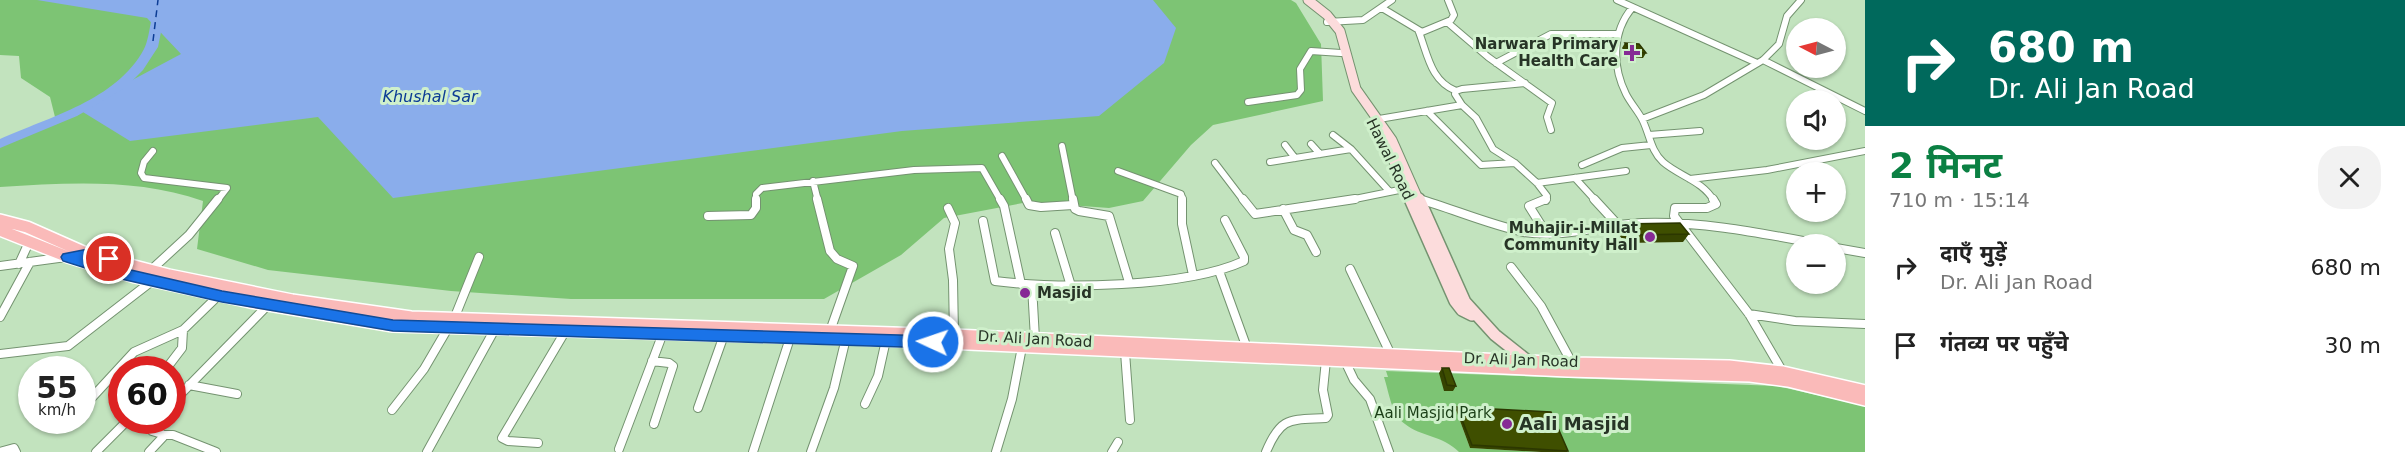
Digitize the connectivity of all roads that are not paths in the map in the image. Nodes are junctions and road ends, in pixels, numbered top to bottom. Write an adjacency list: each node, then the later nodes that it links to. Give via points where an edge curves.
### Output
1 (1302, 0): 9 (main road, Hawal Road)
2 (1308, 0): 9 (main road, Hawal Road)
3 (1392, 0): 7 (street)
4 (1448, 0): 10 (street, via 1454,15)
5 (1617, 0): 8 (street)
6 (1801, 0): 14 (street, via 1787,16 1779,44)
7 (1382, 8): 9 (street, via 1367,21); 11 (street)
8 (1632, 8): 12 (street); 14 (street)
9 (1331, 22): 13 (main road, Hawal Road); 22 (main road, Hawal Road, via 1346,46 1356,88)
10 (1447, 22): 11 (street); 15 (street)
11 (1419, 32): 17 (street, via 1437,79)
12 (1616, 34): 15 (street, via 1551,34); 23 (street, via 1619,76)
13 (1341, 53): 18 (street, via 1311,51 1298,71 1301,90 1297,96); 48 (main road, Hawal Road, via 1352,92 1377,126)
14 (1760, 62): 21 (street); 23 (street, via 1704,94)
15 (1496, 63): 16 (street)
16 (1525, 83): 17 (street); 24 (street, via 1552,103 1547,117)
17 (1456, 91): 19 (street)
18 (1248, 102)
19 (1462, 105): 20 (street); 40 (street, via 1476,118 1493,149)
20 (1427, 111): 22 (street); 40 (street, via 1481,165)
21 (1865, 111)
22 (1379, 119): 48 (main road, Hawal Road)
23 (1642, 119): 27 (street)
24 (1551, 130)
25 (1700, 131): 27 (street)
26 (1333, 135): 32 (street)
27 (1649, 135): 30 (street)
28 (1311, 144): 35 (street)
29 (1285, 145): 37 (street)
30 (1651, 145): 41 (street, via 1622,148); 45 (street, via 1664,161)
31 (1062, 146): 51 (street)
32 (1352, 149): 35 (street); 49 (street)
33 (153, 151): 77 (street, via 142,168 144,178 227,188)
34 (1865, 151): 45 (street, via 1767,170)
35 (1320, 154): 37 (street)
36 (1002, 156): 51 (street, via 1029,206)
37 (1295, 158): 38 (street)
38 (1270, 162)
39 (1215, 163): 53 (street, via 1252,212)
40 (1515, 164): 47 (street)
41 (1582, 165)
42 (1118, 171): 78 (street, via 1180,194)
43 (1626, 171): 44 (street)
44 (1575, 178): 47 (street); 59 (street)
45 (1690, 179): 58 (street, via 1716,204 1707,208 1675,208)
46 (813, 181): 54 (street, via 758,190 751,215); 80 (street, via 914,170 982,168 1004,206); 95 (street, via 830,251 853,266 854,271)
47 (1537, 183): 62 (street, via 1548,199 1529,206)
48 (1410, 188): 49 (street); 50 (main road, Hawal Road); 88 (main road, Hawal Road, via 1455,301 1462,310)
49 (1389, 191): 53 (street)
50 (1418, 199): 62 (street, via 1505,227); 88 (main road, Hawal Road, via 1458,289)
51 (1073, 205): 79 (street, via 1079,212 1109,216)
52 (948, 208): 98 (street, via 955,223 949,249)
53 (1283, 209): 66 (street, via 1294,230 1307,235)
54 (708, 216)
55 (0, 220): 68 (main road, Dr. Ali Jan Road, via 27,227)
56 (1225, 220): 76 (street, via 1244,261)
57 (983, 221): 80 (street, via 993,279)
58 (1677, 222): 59 (street); 63 (street); 86 (street)
59 (1618, 225): 62 (street)
60 (0, 230): 64 (main road, Dr. Ali Jan Road)
61 (1055, 233): 82 (street)
62 (1546, 233)
63 (1786, 238)
64 (30, 240): 69 (main road, Dr. Ali Jan Road); 72 (street)
65 (1846, 250): 67 (street)
66 (1316, 252)
67 (1865, 253)
68 (88, 254): 69 (street); 77 (main road, Dr. Ali Jan Road)
69 (68, 257): 71 (street); 77 (main road, Dr. Ali Jan Road)
70 (479, 257): 89 (street)
71 (30, 262): 72 (street); 87 (street)
72 (19, 264): 73 (street)
73 (0, 266)
74 (1511, 267): 114 (street, via 1551,322)
75 (1350, 269): 107 (street)
76 (1219, 271): 78 (street); 105 (street)
77 (152, 275): 83 (main road, Dr. Ali Jan Road); 84 (main road, Dr. Ali Jan Road); 106 (street, via 68,346)
78 (1193, 275): 79 (street)
79 (1129, 282): 82 (street)
80 (1020, 284): 81 (street)
81 (1032, 286): 82 (street); 101 (street)
82 (1071, 286)
83 (218, 296): 85 (main road, Dr. Ali Jan Road); 93 (street)
84 (288, 304): 85 (main road, Dr. Ali Jan Road); 89 (main road, Dr. Ali Jan Road, via 409,322)
85 (268, 305): 117 (street)
86 (1749, 314): 91 (street, via 1825,324); 116 (street)
87 (0, 317)
88 (1478, 318): 112 (main road, Hawal Road)
89 (451, 323): 90 (main road, Dr. Ali Jan Road); 125 (street)
90 (497, 324): 92 (main road, Dr. Ali Jan Road); 94 (main road, Dr. Ali Jan Road); 138 (street)
91 (1865, 324)
92 (588, 326): 94 (main road, Dr. Ali Jan Road); 96 (main road, Dr. Ali Jan Road); 97 (main road, Dr. Ali Jan Road)
93 (183, 330): 108 (street, via 182,348); 120 (street, via 134,352)
94 (566, 330): 131 (street, via 502,438)
95 (830, 331): 97 (main road, Dr. Ali Jan Road); 100 (main road, Dr. Ali Jan Road)
96 (663, 333): 99 (main road, Dr. Ali Jan Road); 110 (street)
97 (792, 333): 99 (main road, Dr. Ali Jan Road); 100 (main road, Dr. Ali Jan Road); 139 (street)
98 (954, 334): 100 (main road, Dr. Ali Jan Road); 101 (main road, Dr. Ali Jan Road)
99 (724, 335): 124 (street)
100 (854, 336): 102 (main road, Dr. Ali Jan Road); 140 (street)
101 (1035, 339): 105 (main road, Dr. Ali Jan Road)
102 (886, 340): 103 (main road, Dr. Ali Jan Road); 123 (street, via 878,376)
103 (1022, 347): 104 (main road, Dr. Ali Jan Road); 141 (street)
104 (1125, 351): 105 (main road, Dr. Ali Jan Road); 126 (street)
105 (1249, 353): 107 (main road, Dr. Ali Jan Road); 109 (main road, Dr. Ali Jan Road)
106 (0, 354)
107 (1391, 355): 113 (main road, Dr. Ali Jan Road)
108 (176, 356)
109 (1326, 360): 111 (main road, Dr. Ali Jan Road); 143 (street, via 1323,390 1328,415 1288,419 1280,425)
110 (652, 361): 127 (street, via 673,366); 132 (street)
111 (1345, 361): 113 (main road, Dr. Ali Jan Road); 144 (street, via 1370,399)
112 (1527, 361): 113 (main road, Dr. Ali Jan Road); 114 (main road, Dr. Ali Jan Road); 115 (main road, Hawal Road)
113 (1452, 362): 115 (main road, Dr. Ali Jan Road)
114 (1575, 367): 115 (main road, Dr. Ali Jan Road); 116 (main road, Dr. Ali Jan Road)
115 (1540, 370)
116 (1785, 376): 119 (main road, Dr. Ali Jan Road); 122 (main road, Dr. Ali Jan Road)
117 (189, 385): 118 (street); 121 (street)
118 (186, 388)
119 (1865, 391)
120 (96, 393)
121 (237, 394)
122 (1865, 400)
123 (865, 404)
124 (698, 408)
125 (392, 410)
126 (1130, 420)
127 (654, 424)
128 (114, 434): 135 (street)
129 (163, 435): 136 (street); 137 (street, via 173,435)
130 (1118, 442): 142 (street)
131 (538, 443)
132 (619, 449)
133 (0, 452): 134 (street, via 14,448)
134 (16, 452)
135 (96, 452)
136 (149, 452)
137 (216, 452)
138 (427, 452)
139 (753, 452)
140 (811, 452)
141 (996, 452)
142 (1112, 452)
143 (1266, 452)
144 (1389, 452)

